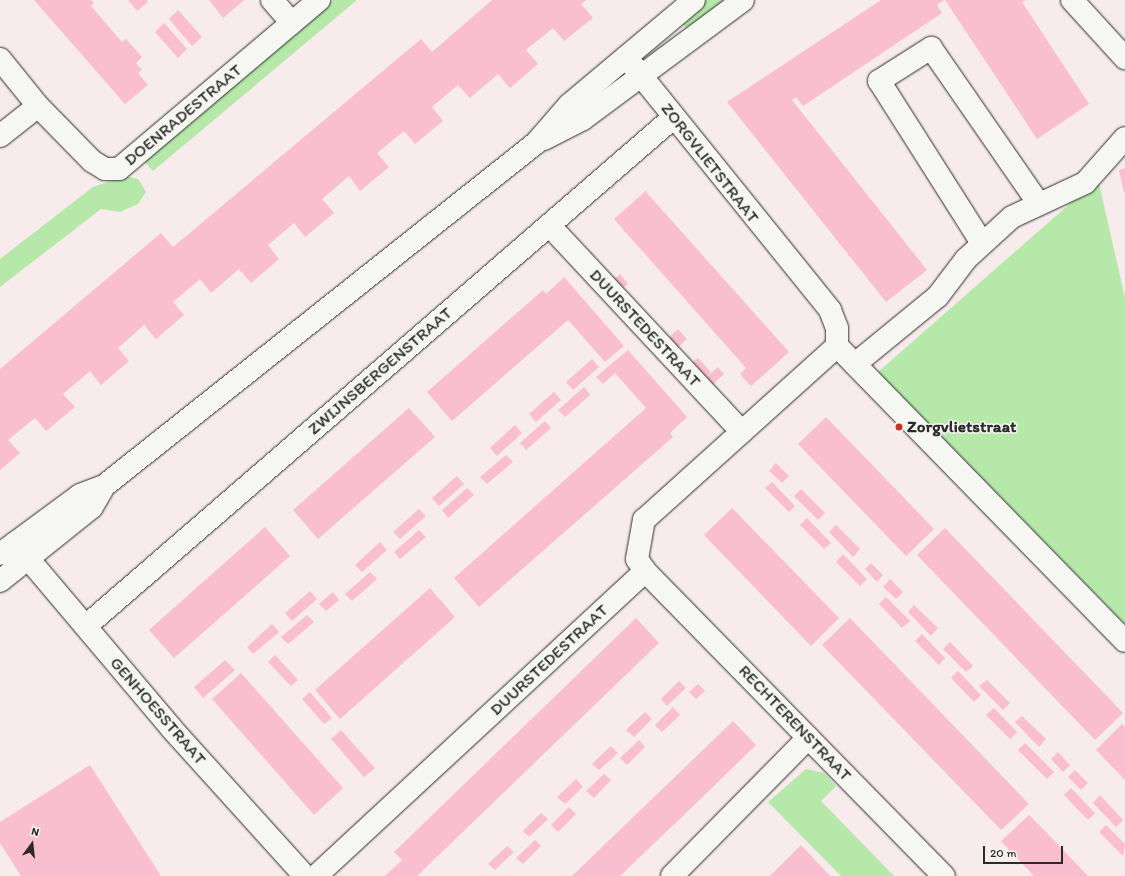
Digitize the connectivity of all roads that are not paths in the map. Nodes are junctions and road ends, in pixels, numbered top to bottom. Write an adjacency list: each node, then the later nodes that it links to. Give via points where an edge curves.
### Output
1 (272, 0): 6 (street)
2 (320, 0): 6 (street, DOENRADESTRAAT)
3 (694, 0): 7 (street)
4 (743, 0): 10 (street)
5 (1072, 0): 8 (street)
6 (292, 23): 11 (street, DOENRADESTRAAT, via 119,168 105,169 92,161)
7 (626, 57): 10 (street, ZORGVLIETSTRAAT); 15 (street, via 569,105)
8 (1125, 58)
9 (0, 59): 11 (street, DOENRADESTRAAT)
10 (641, 76): 12 (street, ZORGVLIETSTRAAT); 15 (street, via 583,119)
11 (38, 106): 13 (street)
12 (674, 117): 17 (street, ZWIJNSBERGENSTRAAT); 19 (street, ZORGVLIETSTRAAT, via 830,310 836,328)
13 (0, 136)
14 (1125, 138): 16 (street, via 1085,183)
15 (536, 143): 22 (street, via 104,486 92,507)
16 (1039, 204): 18 (street, via 1012,217); 18 (street, via 931,48 879,81)
17 (549, 225): 21 (street, DUURSTEDESTRAAT); 25 (street, ZWIJNSBERGENSTRAAT)
18 (982, 243): 20 (street, via 966,259 938,296)
19 (837, 346): 20 (street); 21 (street)
20 (855, 364): 26 (street)
21 (742, 432): 23 (street, via 644,520 637,559)
22 (14, 552): 24 (street); 25 (street, GENHOESSTRAAT)
23 (645, 571): 27 (street, RECHTERENSTRAAT); 29 (street, DUURSTEDESTRAAT)
24 (0, 581)
25 (86, 626): 28 (street, GENHOESSTRAAT, via 172,729)
26 (1125, 641)
27 (808, 738): 30 (street); 31 (street, RECHTERENSTRAAT)
28 (306, 876)
29 (316, 876)
30 (672, 876)
31 (944, 876)

